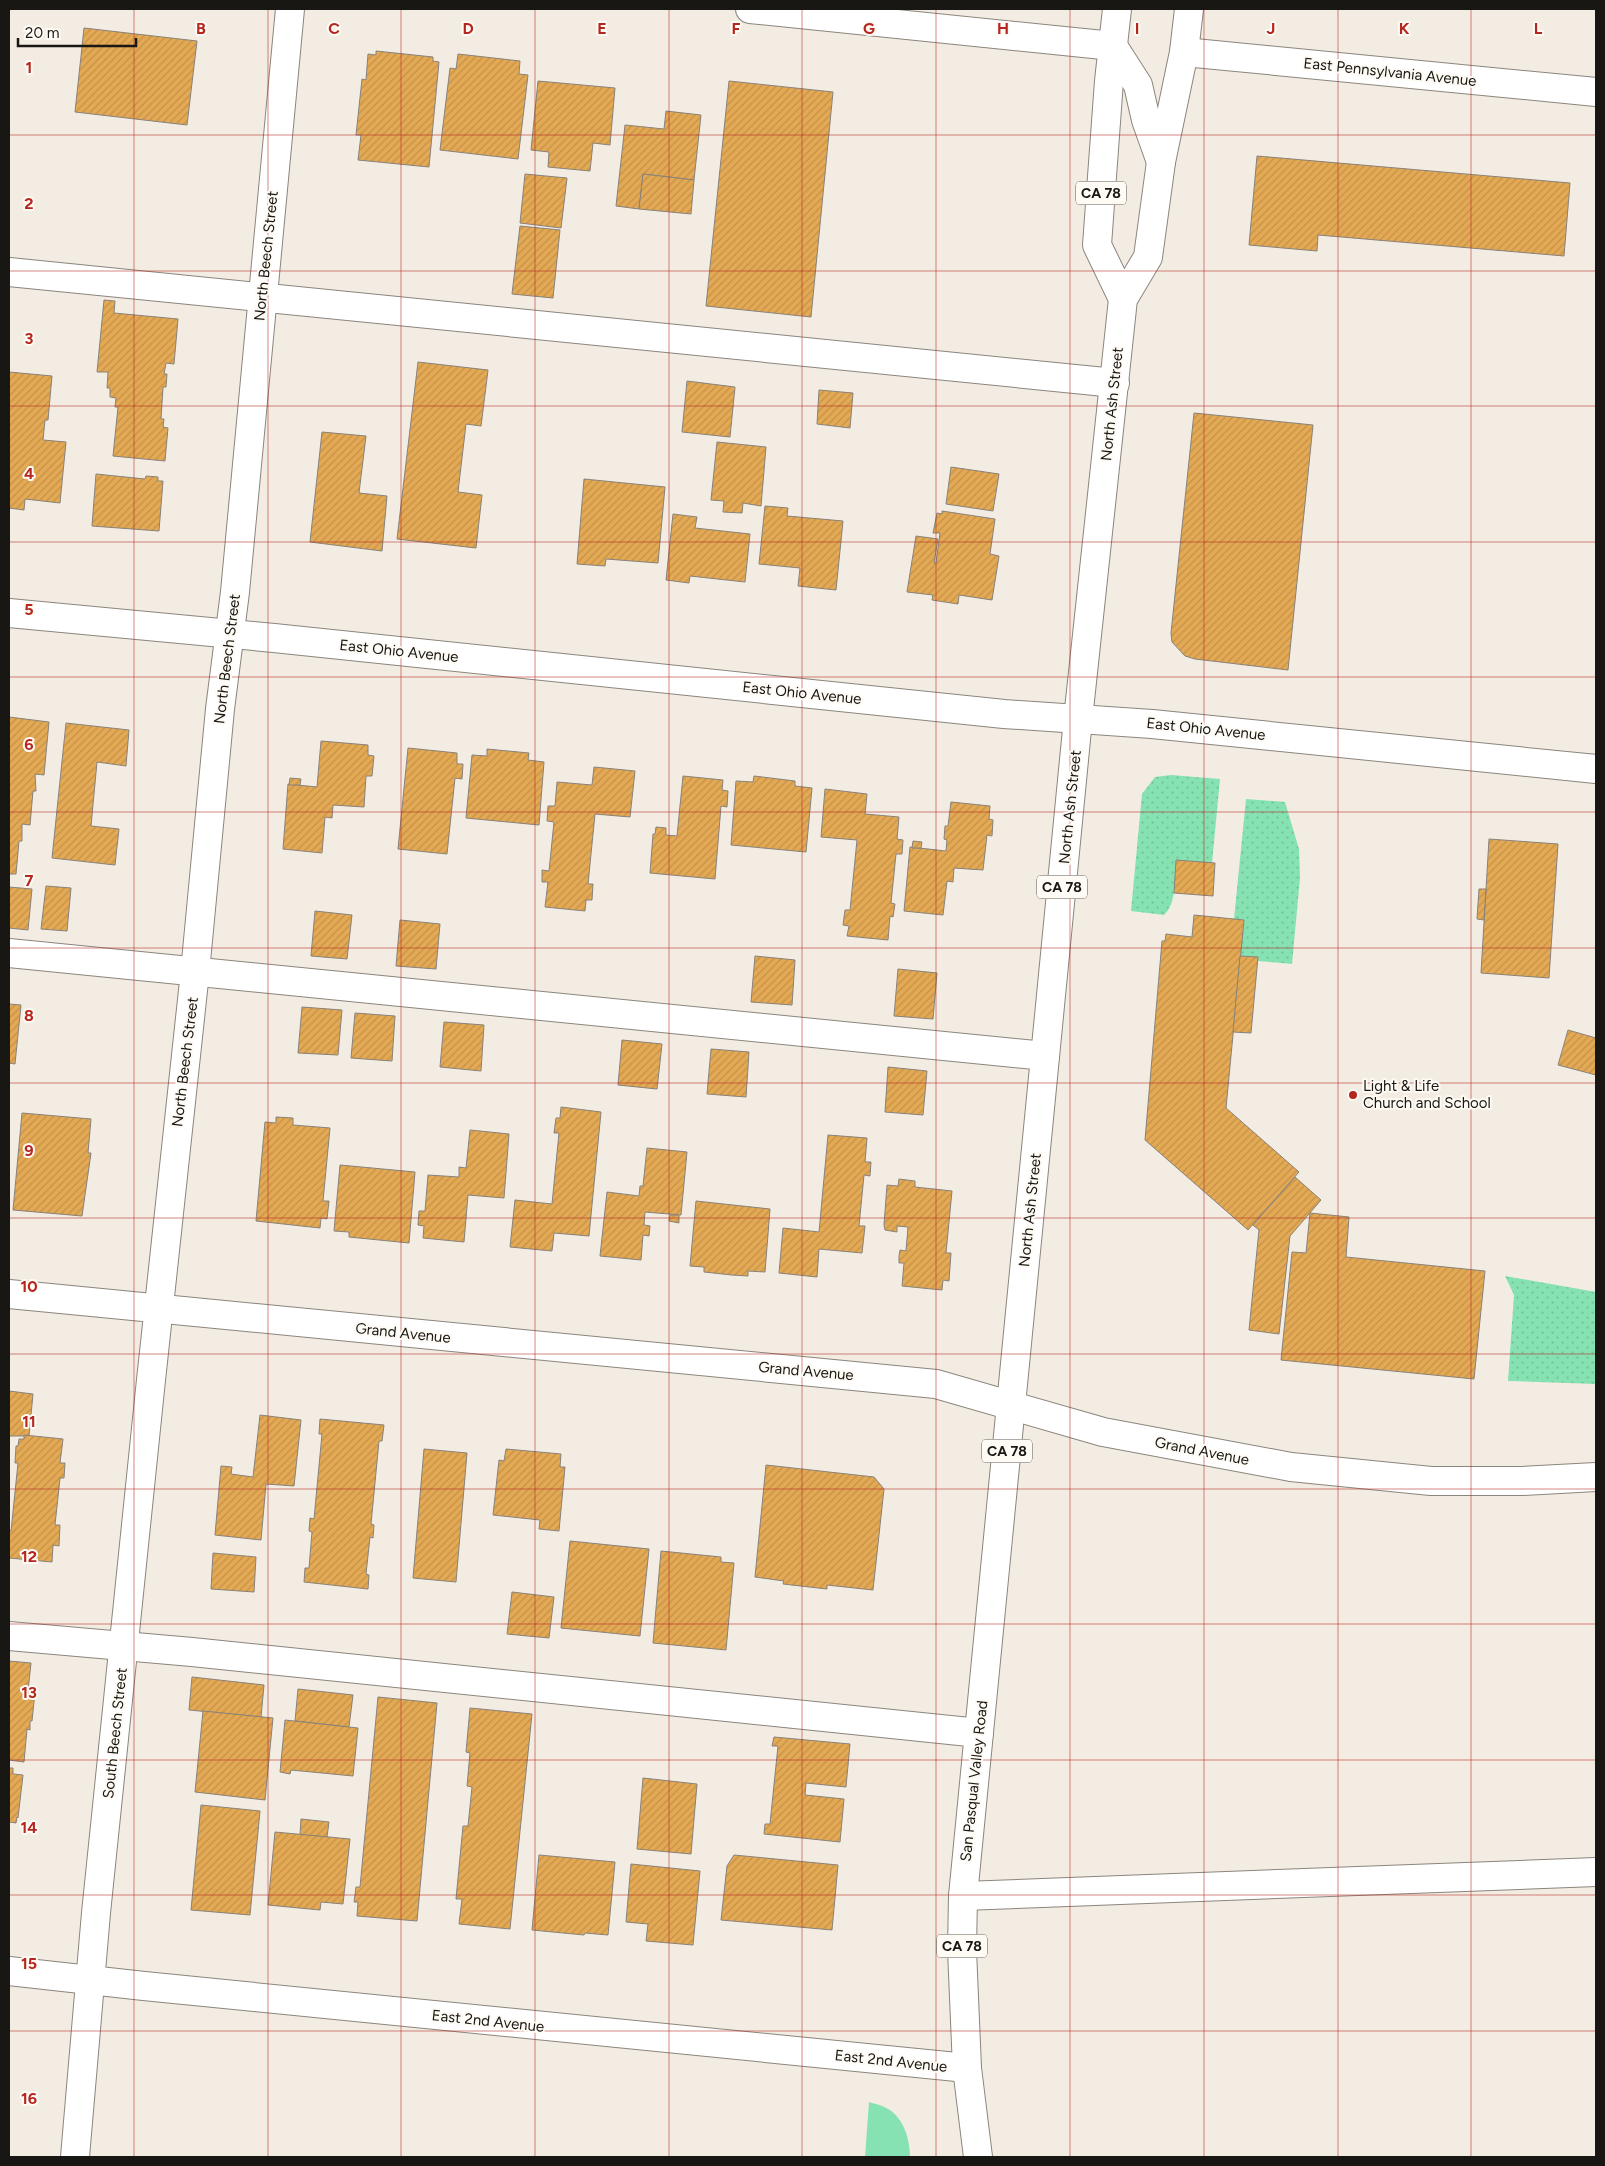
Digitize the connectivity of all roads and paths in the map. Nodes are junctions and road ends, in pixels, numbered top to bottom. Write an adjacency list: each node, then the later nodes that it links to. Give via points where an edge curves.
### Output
1 (290, 9): 10 (street, North Beech Street)
2 (750, 9): 5 (street)
3 (1117, 9): 5 (street, CA 78)
4 (1189, 9): 6 (street, North Ash Street / CA 78)
5 (1113, 46): 8 (street, via 1138,85); 11 (street, CA 78, via 1097,245)
6 (1184, 52): 7 (street, East Pennsylvania Avenue); 8 (street, North Ash Street / CA 78)
7 (1596, 92)
8 (1161, 162): 11 (street, North Ash Street / CA 78, via 1148,257)
9 (9, 272): 10 (street)
10 (262, 297): 12 (street); 14 (street, North Beech Street)
11 (1123, 299): 12 (street, North Ash Street / CA 78)
12 (1114, 383): 15 (street, North Ash Street / CA 78)
13 (9, 614): 14 (street, East Ohio Avenue)
14 (229, 635): 15 (street, East Ohio Avenue); 18 (street, North Beech Street)
15 (1078, 719): 16 (street, East Ohio Avenue); 19 (street, North Ash Street / CA 78)
16 (1596, 769)
17 (9, 953): 18 (street)
18 (196, 972): 19 (street); 21 (street, North Beech Street)
19 (1045, 1056): 22 (street, North Ash Street / CA 78)
20 (9, 1294): 21 (street, Grand Avenue)
21 (158, 1309): 22 (street, Grand Avenue, via 936,1384); 25 (street, South Beech Street)
22 (1011, 1406): 23 (street, Grand Avenue, via 1103,1432 1291,1467 1431,1481); 26 (street, San Pasqual Valley Road / CA 78)
23 (1596, 1477)
24 (9, 1636): 25 (street)
25 (124, 1647): 26 (street); 30 (street, South Beech Street)
26 (979, 1733): 28 (street, San Pasqual Valley Road / CA 78)
27 (1596, 1872): 28 (street)
28 (963, 1896): 31 (street, San Pasqual Valley Road / CA 78)
29 (9, 1971): 30 (street, East 2nd Avenue)
30 (90, 1980): 31 (street, East 2nd Avenue); 32 (street, South Beech Street)
31 (967, 2068): 33 (street, San Pasqual Valley Road / CA 78)
32 (75, 2157)
33 (978, 2157)

